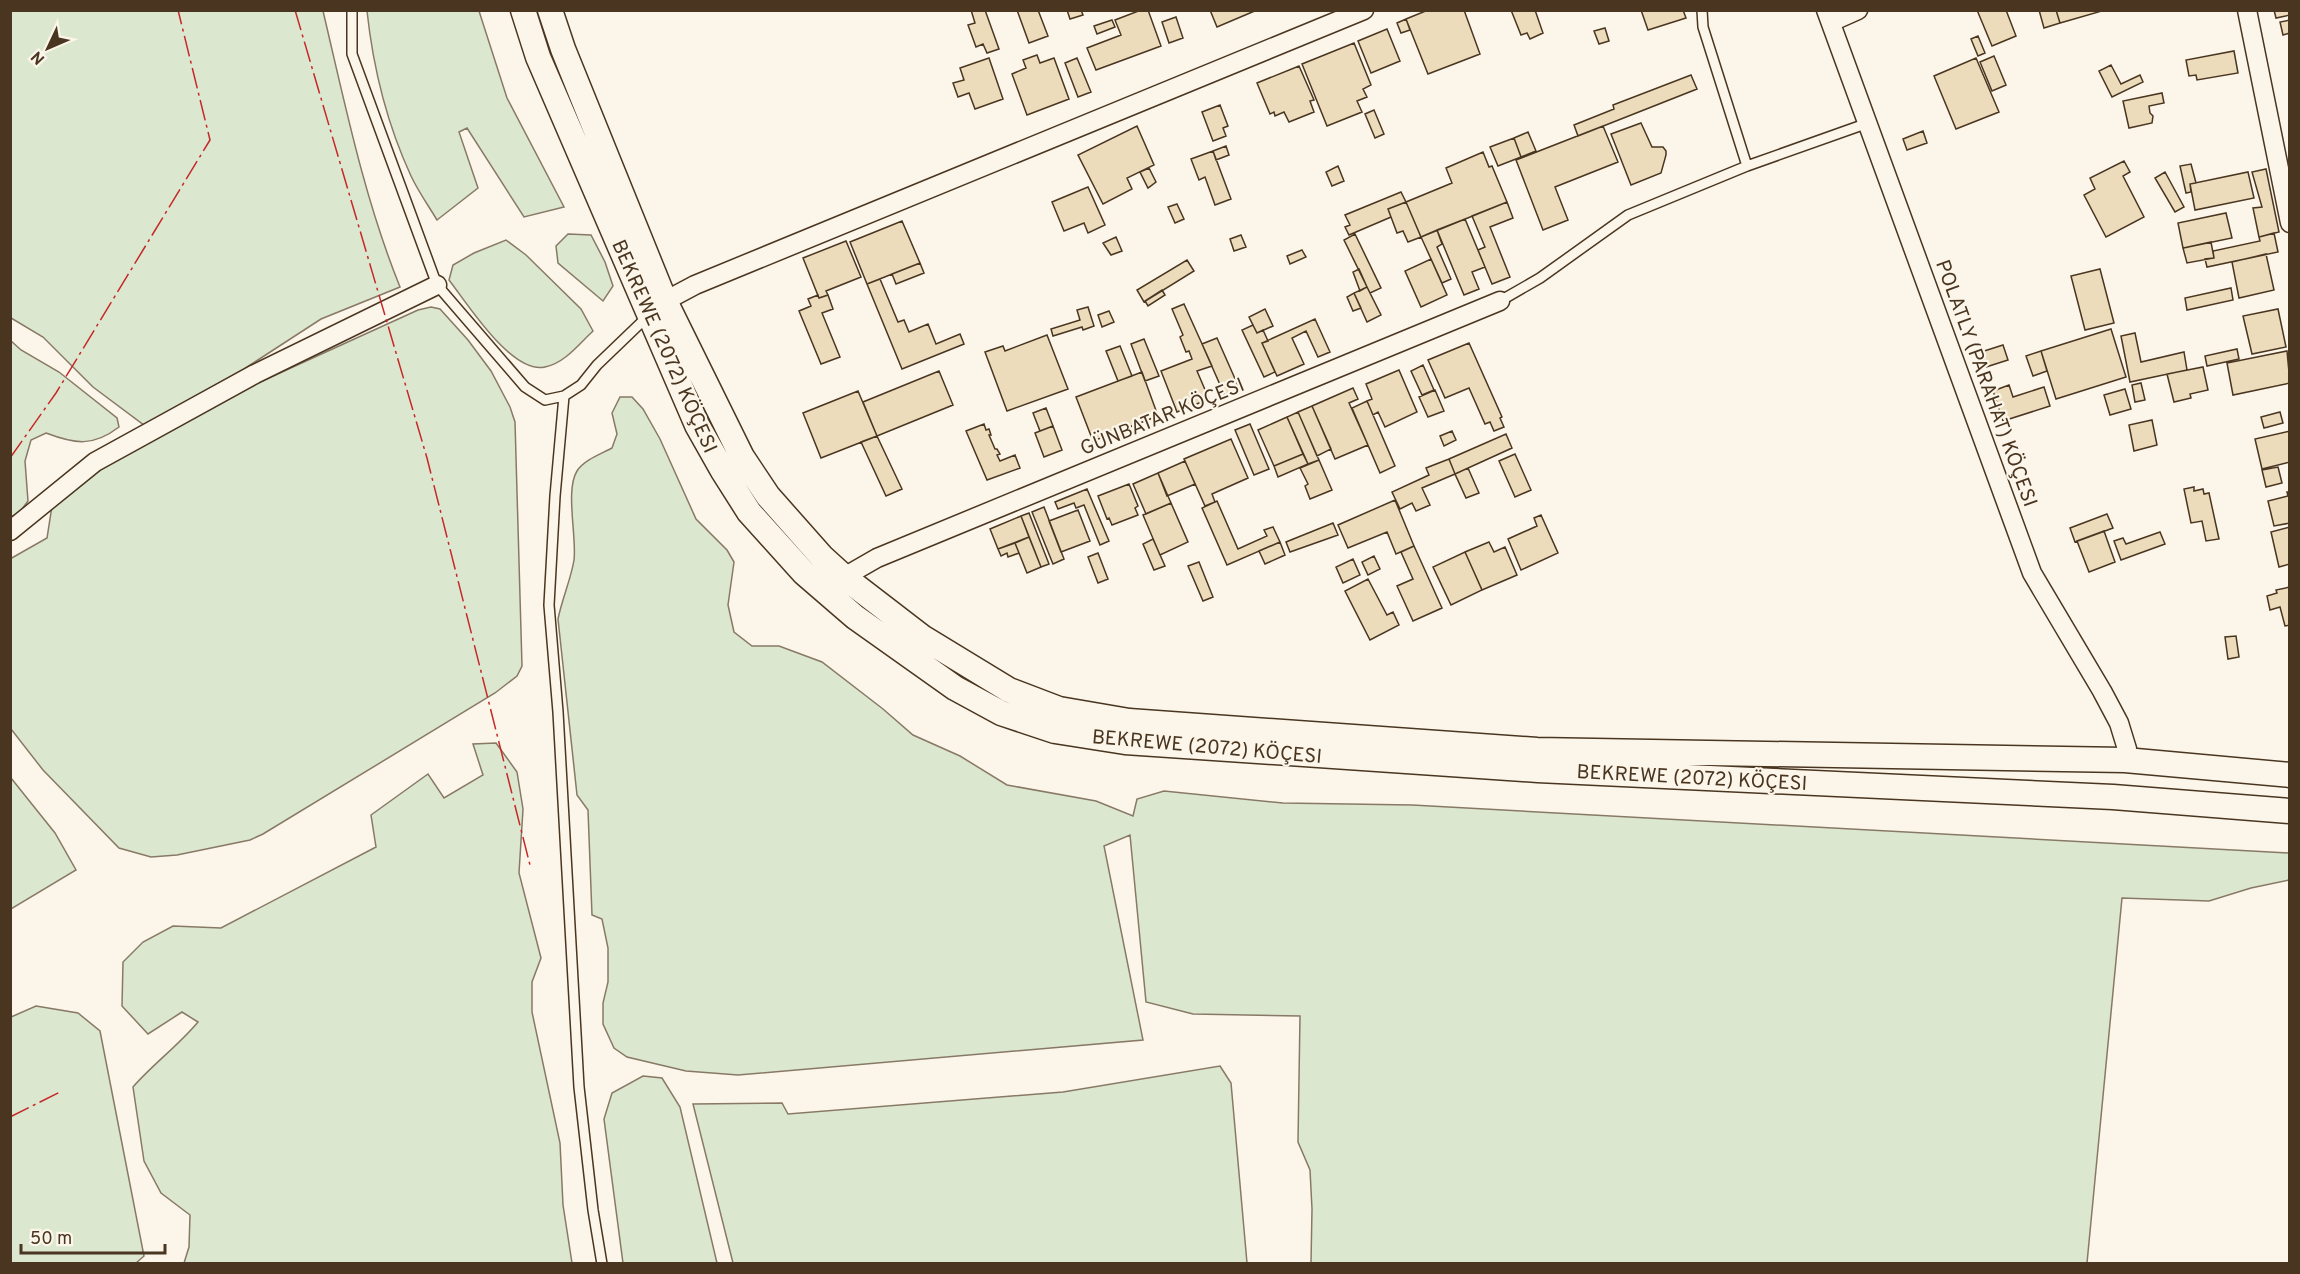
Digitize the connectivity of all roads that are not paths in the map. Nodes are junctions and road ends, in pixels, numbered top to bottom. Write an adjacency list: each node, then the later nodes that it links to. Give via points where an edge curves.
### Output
1 (352, 10): 12 (lane, via 352,54)
2 (523, 10): 14 (main road, BEKREWE (2072) KÖÇESI, via 538,57)
3 (550, 10): 14 (main road, BEKREWE (2072) KÖÇESI)
4 (1364, 10): 14 (street, via 695,285)
5 (1702, 10): 10 (lane, via 1703,27)
6 (1858, 10): 8 (street)
7 (2247, 10): 11 (street)
8 (1829, 16): 9 (street, POLATLY (PARAHAT) KÖÇESI)
9 (1868, 123): 10 (lane); 18 (street, POLATLY (PARAHAT) KÖÇESI, via 2032,573 2119,723 2127,749)
10 (1747, 166): 13 (lane, via 1628,215 1549,273)
11 (2289, 223)
12 (437, 285): 15 (lane, via 525,387 544,400); 16 (street, via 255,374 95,462)
13 (1500, 301): 17 (street, GÜNBATAR KÖÇESI, via 877,558)
14 (657, 308): 15 (lane, via 581,385); 17 (main road, BEKREWE (2072) KÖÇESI, via 768,496); 20 (main road, BEKREWE (2072) KÖÇESI, via 697,425 749,512 804,573 855,616 955,688 1001,713 1055,731 1125,742 1514,768 2113,797)
15 (564, 396): 21 (lane, via 549,605 579,1087)
16 (10, 531)
17 (844, 577): 18 (main road, BEKREWE (2072) KÖÇESI, via 922,637 1009,690 1059,709 1129,721 1537,750)
18 (2126, 760): 19 (main road, BEKREWE (2072) KÖÇESI)
19 (2289, 775)
20 (2289, 811)
21 (602, 1263)

